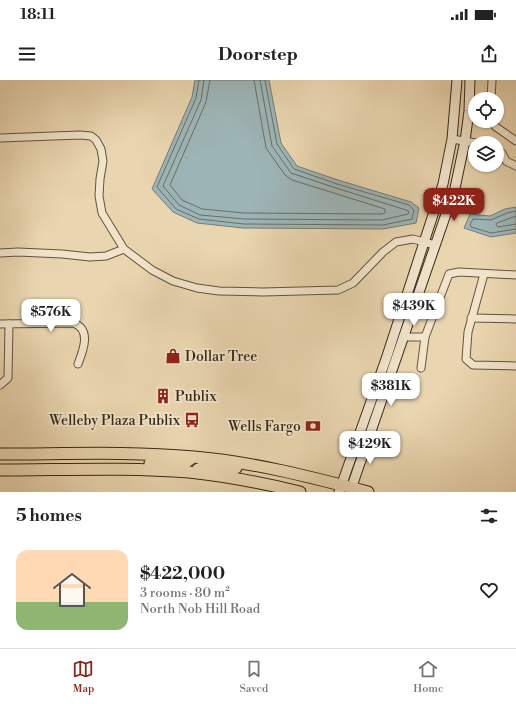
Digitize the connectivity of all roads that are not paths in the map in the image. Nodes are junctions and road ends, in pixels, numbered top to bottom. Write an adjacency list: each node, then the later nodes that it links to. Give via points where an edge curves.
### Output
1 (457, 80): 7 (main road)
2 (470, 80): 8 (main road)
3 (492, 80): 4 (street)
4 (491, 92)
5 (497, 128): 9 (street)
6 (0, 138): 15 (street, via 80,135 91,136 96,140 102,149 103,161 99,196 102,213)
7 (452, 139): 8 (street); 13 (main road, via 443,184)
8 (465, 141): 10 (street); 14 (main road, via 455,188)
9 (516, 141)
10 (468, 142)
11 (504, 157): 12 (street)
12 (516, 166)
13 (423, 241): 14 (street); 15 (street, via 413,239 396,242 382,252 353,283 338,290 227,291 197,288 173,281 152,270); 35 (main road)
14 (435, 245): 23 (main road)
15 (124, 249): 16 (street, via 106,256 90,257)
16 (0, 253)
17 (484, 274): 18 (street); 19 (street); 24 (street, via 449,274)
18 (516, 275)
19 (471, 318): 20 (street); 26 (street, via 466,359 473,365)
20 (516, 319)
21 (0, 324): 22 (street)
22 (9, 324): 25 (street, via 77,324 84,333 84,349); 28 (street, via 8,378)
23 (403, 337): 24 (street); 35 (main road)
24 (425, 337): 27 (street)
25 (78, 364)
26 (516, 366)
27 (421, 368)
28 (0, 385)
29 (0, 454): 30 (main road, via 121,453)
30 (194, 457): 31 (main road); 32 (main road, via 185,463 129,464)
31 (256, 466): 34 (main road, via 249,469 205,467); 35 (main road)
32 (117, 469): 33 (main road); 34 (main road)
33 (0, 470)
34 (188, 472): 36 (main road)
35 (346, 489): 37 (main road)
36 (300, 492)
37 (368, 492)

